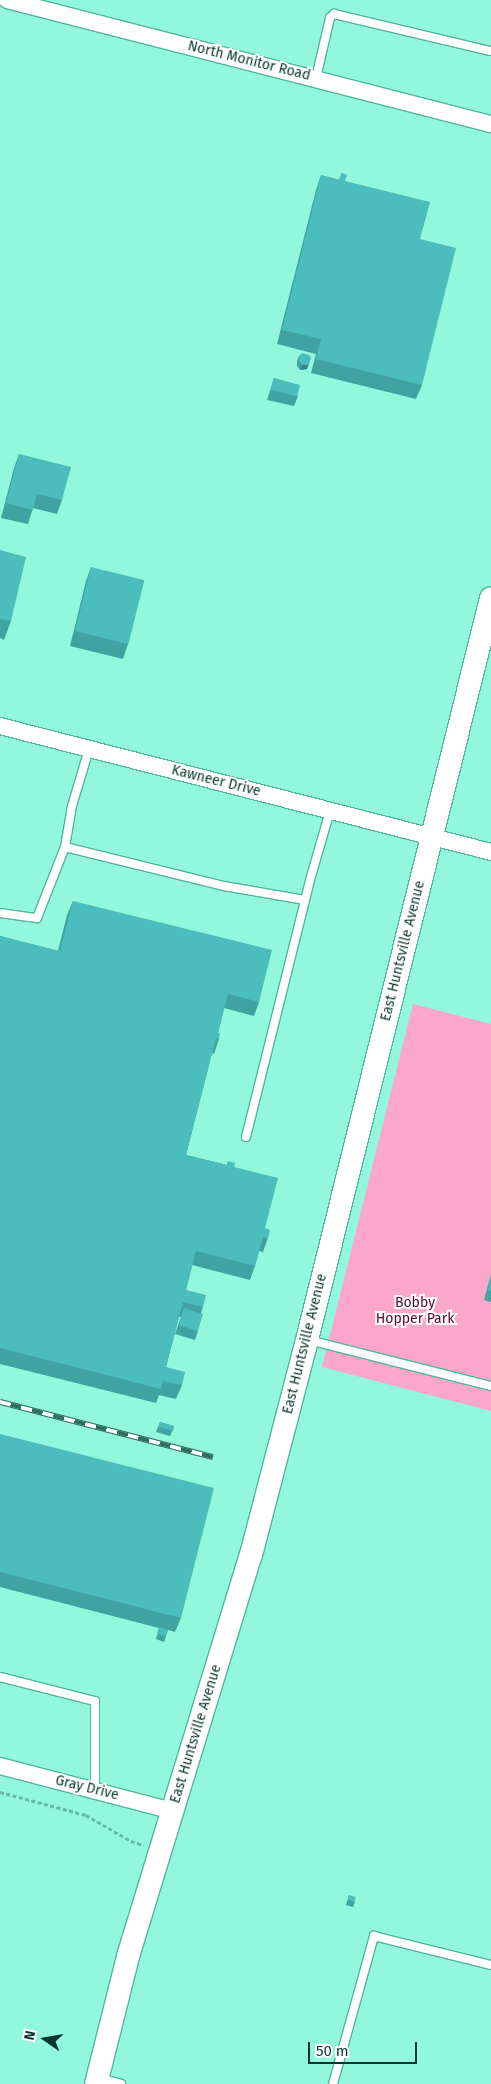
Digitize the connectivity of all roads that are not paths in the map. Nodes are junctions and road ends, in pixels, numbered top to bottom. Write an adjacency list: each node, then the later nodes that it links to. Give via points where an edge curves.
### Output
1 (7, 0): 3 (street, North Monitor Road)
2 (491, 51): 3 (lane, via 334,14 330,18)
3 (316, 78): 4 (street, North Monitor Road)
4 (491, 124)
5 (491, 598): 9 (main road, East Huntsville Avenue)
6 (0, 726): 7 (street, Kawneer Drive)
7 (89, 749): 8 (street, Kawneer Drive); 10 (lane, via 72,806)
8 (330, 811): 9 (street, Kawneer Drive); 12 (lane)
9 (432, 836): 11 (street, Kawneer Drive); 15 (main road, East Huntsville Avenue)
10 (65, 847): 12 (lane, via 224,886); 13 (lane, via 38,918)
11 (491, 852)
12 (305, 900): 14 (lane)
13 (0, 913)
14 (246, 1137)
15 (307, 1340): 16 (lane); 20 (main road, East Huntsville Avenue, via 251,1555)
16 (491, 1386)
17 (0, 1677): 19 (lane, via 95,1701)
18 (0, 1766): 19 (street, Gray Drive)
19 (95, 1790): 20 (street, Gray Drive)
20 (173, 1811): 22 (main road, East Huntsville Avenue, via 129,1953)
21 (491, 1965): 24 (lane, via 374,1936)
22 (97, 2081): 23 (lane)
23 (121, 2084)
24 (333, 2084)

